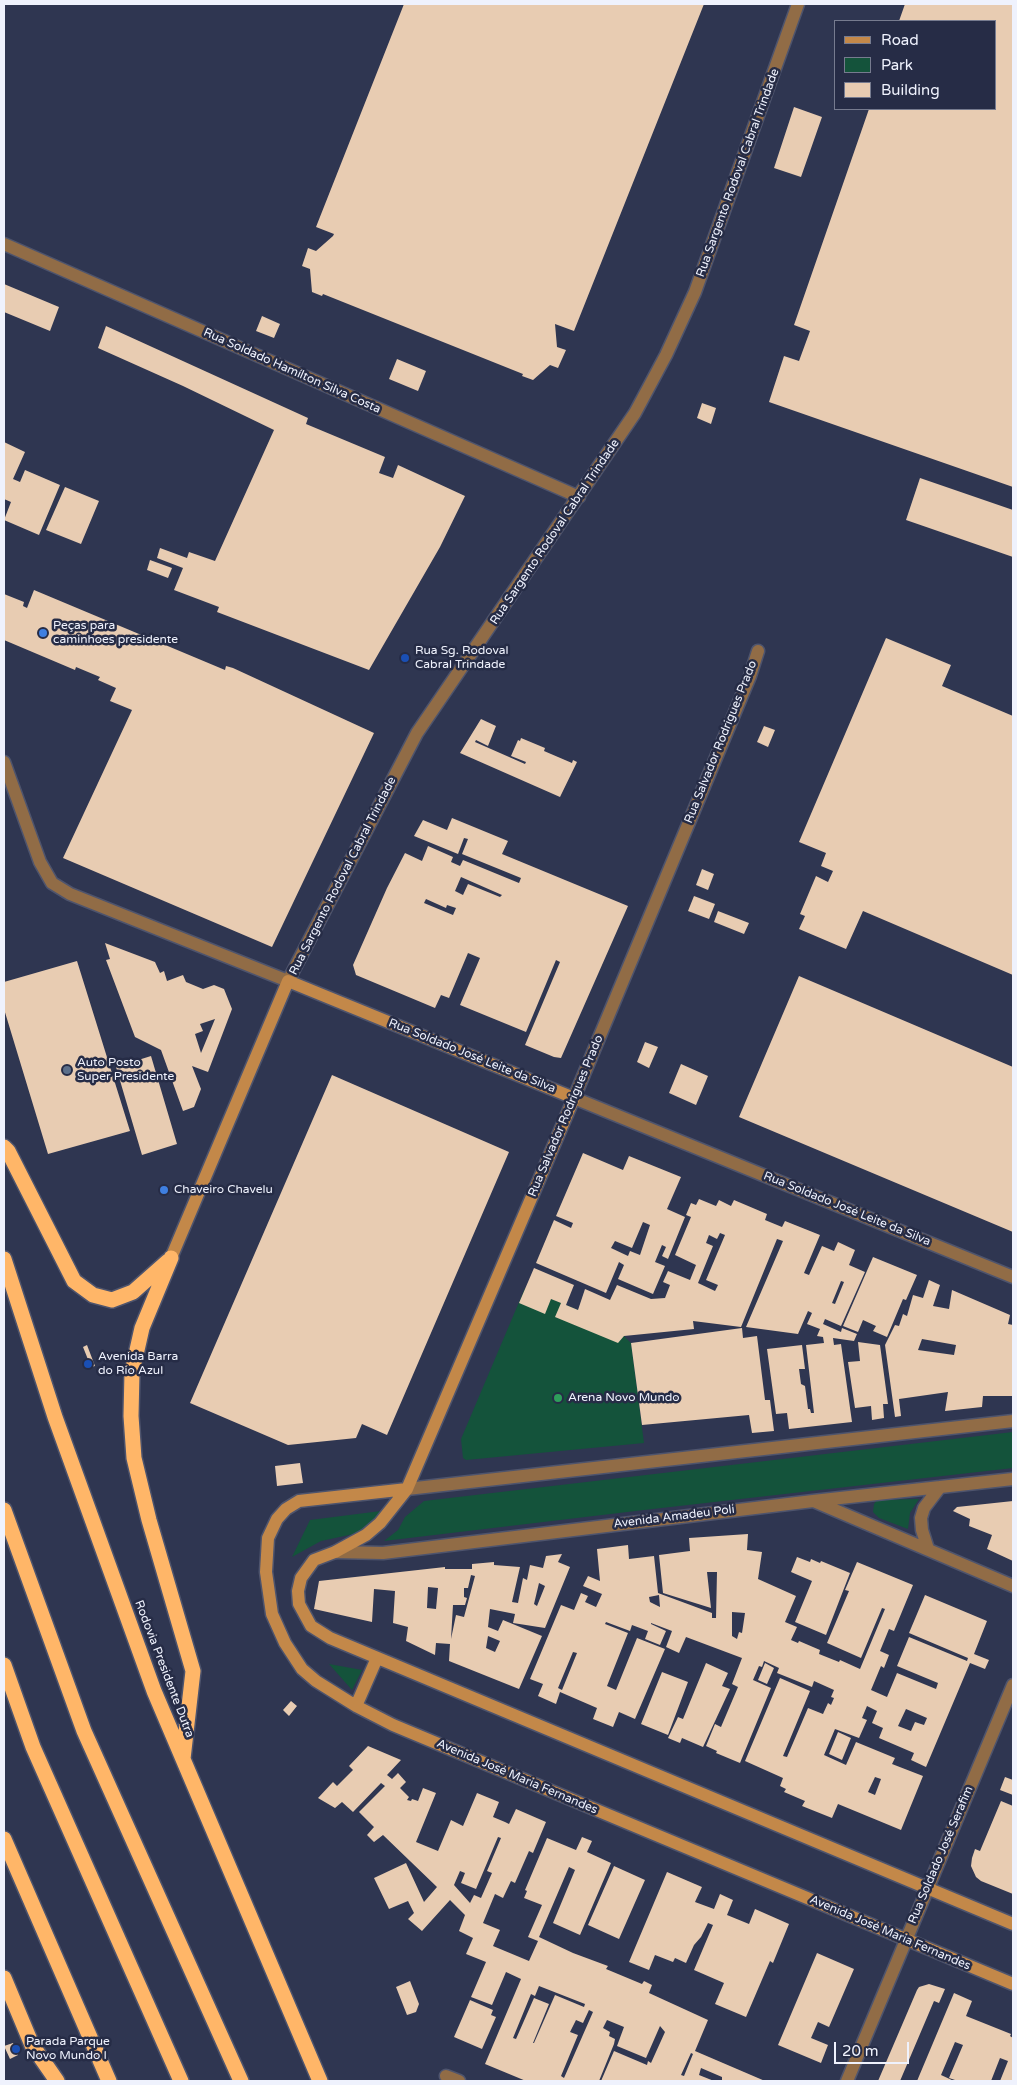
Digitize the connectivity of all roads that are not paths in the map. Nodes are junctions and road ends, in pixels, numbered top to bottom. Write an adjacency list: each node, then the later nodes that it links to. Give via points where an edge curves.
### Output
1 (798, 4): 3 (street, Rua Sargento Rodoval Cabral Trindade, via 695,292 635,413)
2 (4, 244): 3 (street, Rua Soldado Hamílton Silva Costa)
3 (580, 497): 6 (street, Rua Sargento Rodoval Cabral Trindade, via 417,733)
4 (758, 651): 7 (street, Rua Salvador Rodrigues Prado)
5 (4, 762): 6 (street, Rua Soldado José Leite da Silva, via 40,862 52,882 70,894)
6 (288, 981): 7 (main road, Rua Soldado José Leite da Silva); 9 (main road, Rua Sargento Rodoval Cabral Trindade)
7 (574, 1098): 11 (street, Rua Soldado José Leite da Silva); 15 (main road, Rua Salvador Rodrigues Prado)
8 (4, 1147): 9 (highway, via 74,1281 93,1295 112,1300 134,1292)
9 (171, 1258): 25 (highway, via 142,1328 132,1372 131,1416 134,1458 192,1671)
10 (4, 1259): 25 (highway, Rodovia Presidente Dutra, via 58,1426 154,1691)
11 (1013, 1278)
12 (1013, 1422): 15 (street)
13 (1013, 1480): 14 (street, Avenida Amadeu Poli)
14 (940, 1487): 16 (street, Avenida Amadeu Poli); 18 (street, via 924,1508 921,1518)
15 (407, 1489): 19 (main road, Rua Salvador Rodrigues Prado, via 366,1536); 24 (main road, Avenida José Maria Fernandes, via 299,1501 277,1519 268,1538 266,1572 272,1614 285,1643 302,1669)
16 (813, 1500): 18 (street); 19 (street, Avenida Amadeu Poli, via 383,1553)
17 (4, 1510): 36 (highway, via 84,1731)
18 (928, 1549): 20 (street)
19 (335, 1552): 21 (main road, via 314,1560 301,1578 299,1604 311,1626 330,1638)
20 (1013, 1586)
21 (377, 1658): 24 (main road); 27 (main road)
22 (4, 1665): 35 (highway, via 33,1747)
23 (1013, 1685): 27 (street, Rua Soldado José Serafim)
24 (356, 1706): 29 (main road, Avenida José Maria Fernandes, via 402,1729)
25 (183, 1761): 37 (highway, Rodovia Presidente Dutra)
26 (4, 1839): 34 (highway)
27 (928, 1888): 28 (main road); 29 (street, Rua Soldado José Serafim)
28 (1013, 1924)
29 (906, 1939): 31 (main road, Avenida José Maria Fernandes); 39 (street, Rua Soldado José Serafim)
30 (4, 1978): 33 (highway, via 32,2045)
31 (1013, 1984)
32 (446, 2076): 38 (street)
33 (57, 2081)
34 (109, 2081)
35 (181, 2081)
36 (241, 2081)
37 (320, 2081)
38 (459, 2081)
39 (847, 2081)

